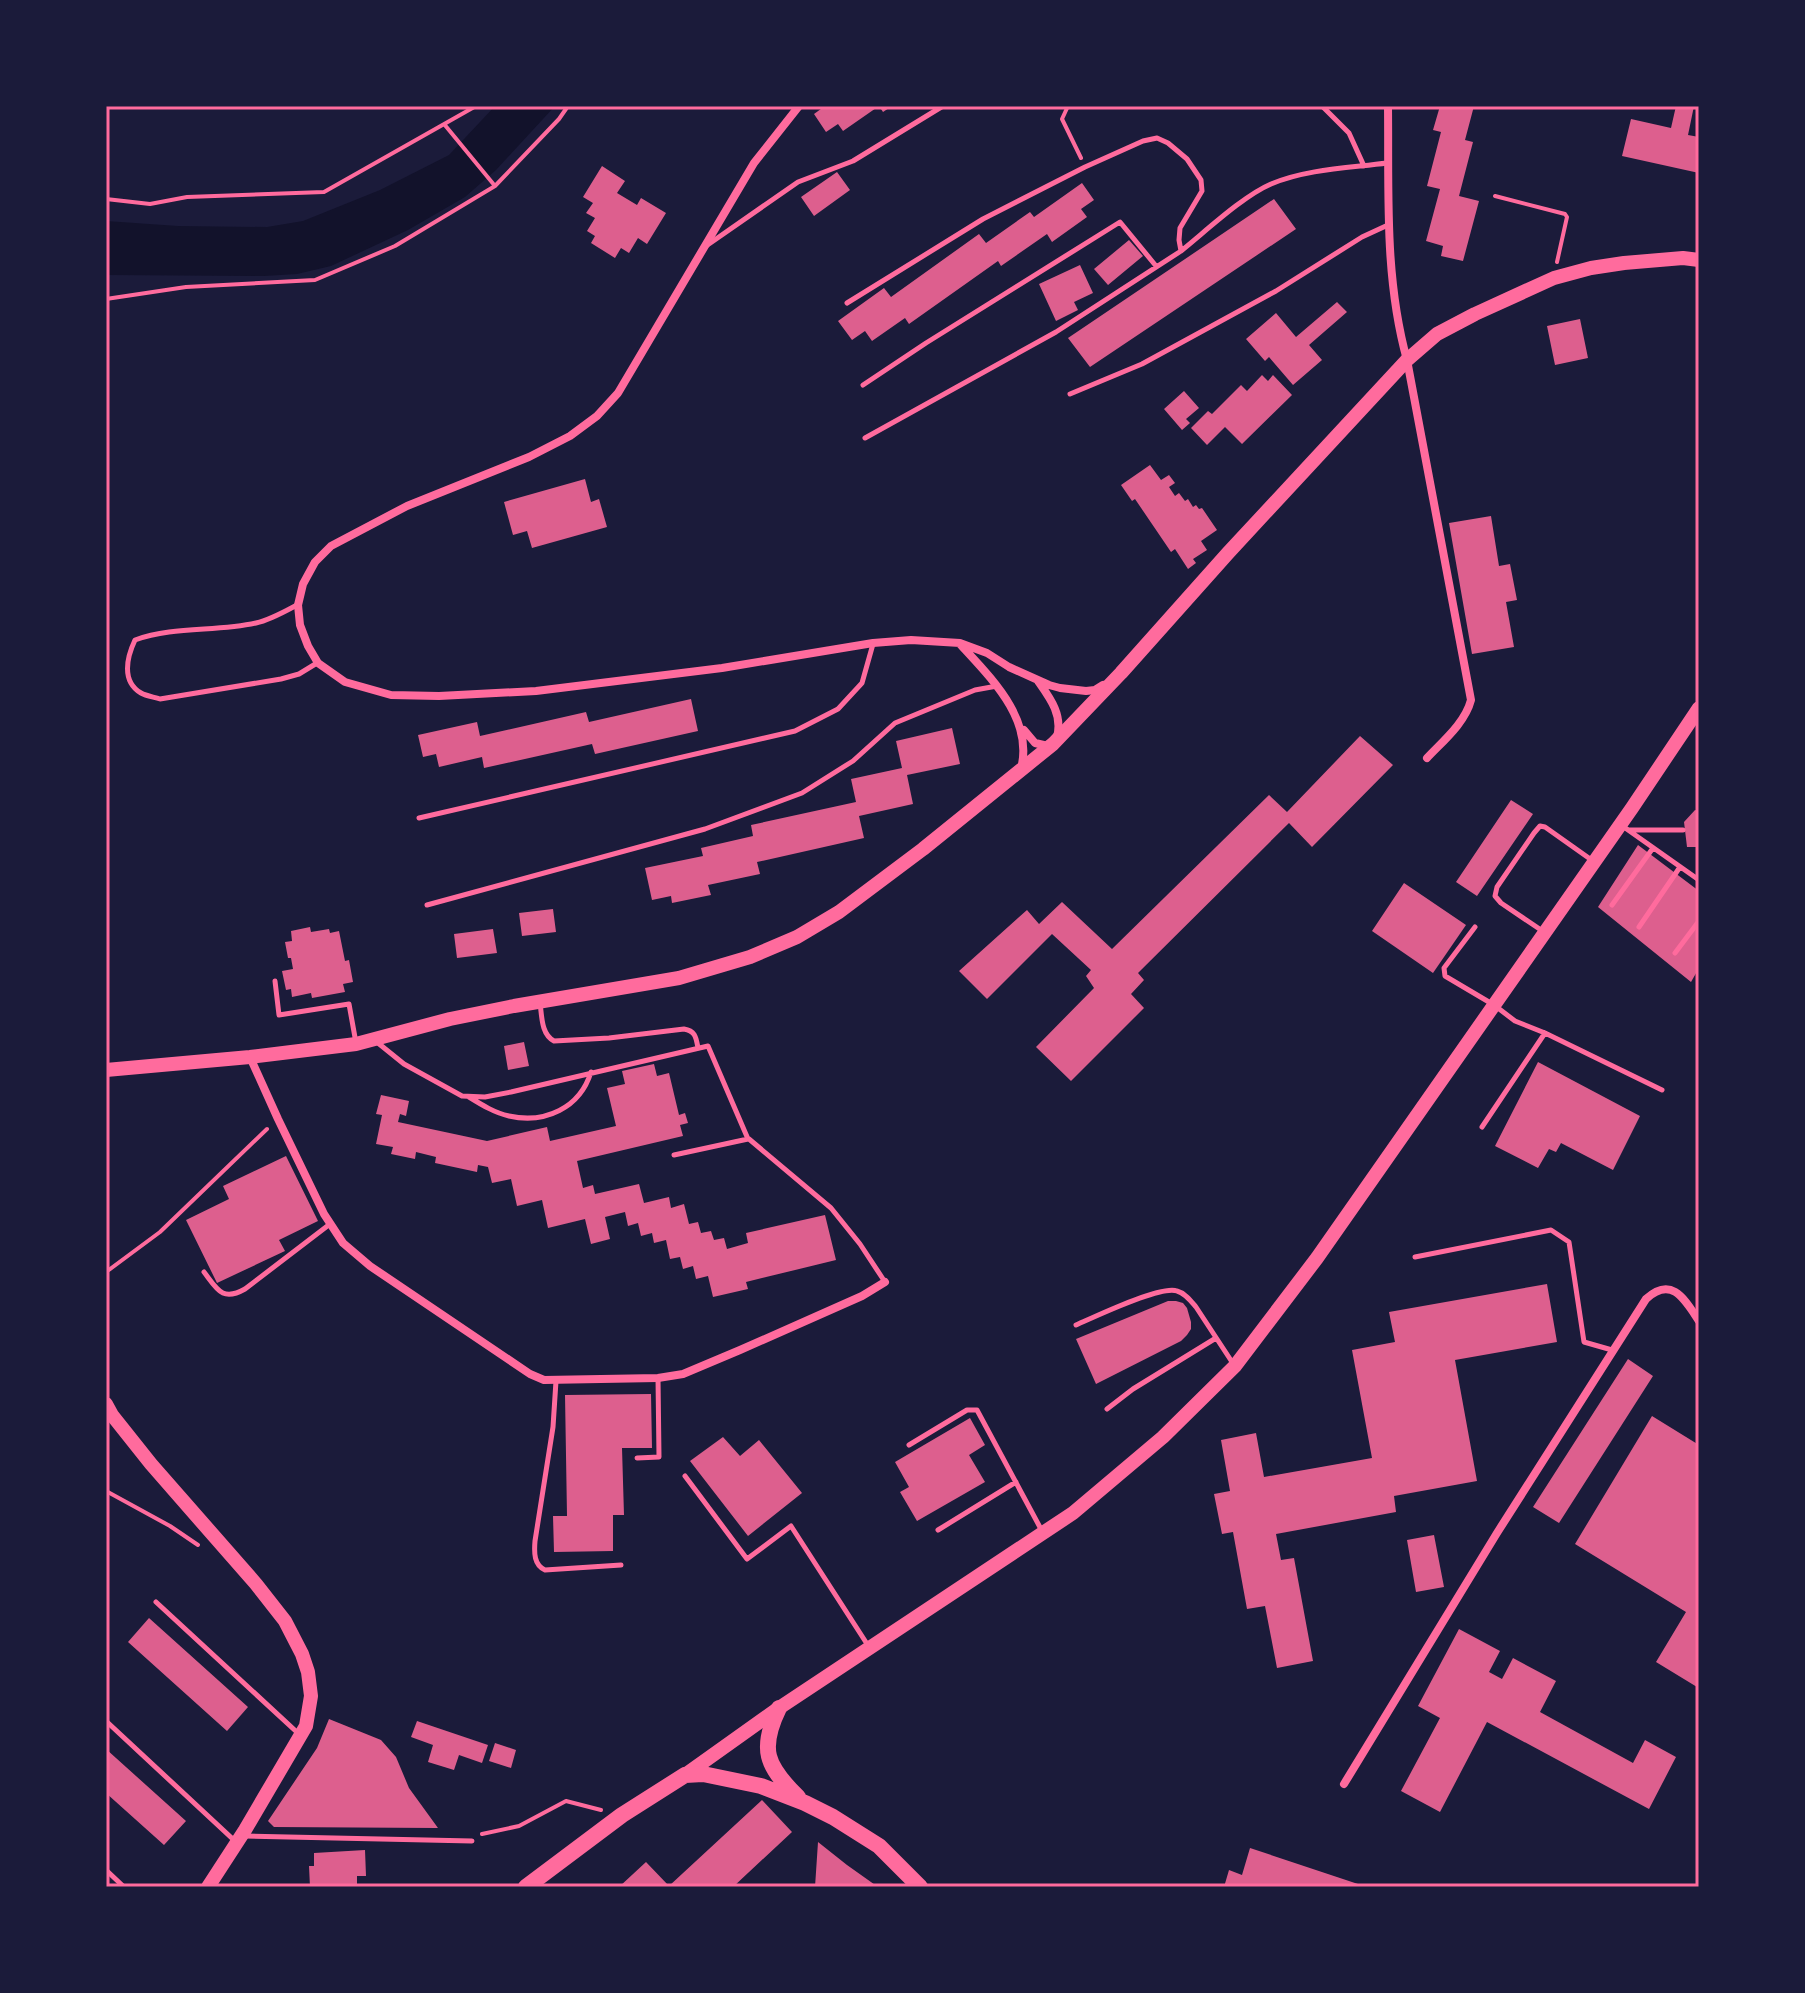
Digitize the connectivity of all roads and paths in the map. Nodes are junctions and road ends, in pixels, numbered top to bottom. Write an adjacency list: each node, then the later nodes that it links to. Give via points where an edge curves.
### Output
1 (476, 106): 8 (path)
2 (568, 106): 12 (path)
3 (799, 106): 16 (street, via 754,163)
4 (943, 106): 16 (lane, via 853,161 798,182)
5 (1068, 106): 11 (path, via 1062,119)
6 (1322, 106): 10 (lane, via 1349,133)
7 (1388, 106): 9 (street)
8 (444, 124): 12 (path); 14 (path, via 324,192 187,197 150,204)
9 (1389, 163): 10 (lane); 15 (street)
10 (1364, 166): 17 (lane, via 1270,184)
11 (1085, 167): 17 (lane, via 1157,138 1178,150 1195,169 1202,191 1180,228); 22 (lane, via 983,219)
12 (495, 186): 21 (path, via 395,246 315,280 186,287)
13 (1495, 196): 20 (path, via 1565,214)
14 (106, 199)
15 (1389, 224): 23 (street, via 1397,326); 25 (lane, via 1142,364)
16 (706, 247): 27 (street, via 618,393 597,416 529,457 407,506 331,546 315,562)
17 (1181, 251): 19 (lane)
18 (1699, 260): 20 (street, via 1624,263)
19 (1156, 266): 24 (lane, via 1120,222); 26 (lane, via 1056,332)
20 (1554, 278): 23 (street, via 1462,320)
21 (106, 299)
22 (847, 303)
23 (1407, 360): 31 (street); 37 (street, via 1471,700 1461,721)
24 (863, 385)
25 (1070, 394)
26 (865, 438)
27 (298, 605): 30 (street, via 300,625); 30 (lane, via 255,623 135,640 126,669 131,684 160,699 281,679)
28 (873, 643): 29 (street); 30 (street, via 536,691 439,696 376,691 345,682); 39 (lane, via 862,683 838,709 795,731)
29 (960, 643): 32 (street); 33 (street)
30 (318, 663)
31 (1121, 673): 32 (street, via 1086,691); 36 (street)
32 (1038, 680): 36 (street, via 1059,718)
33 (998, 686): 35 (street); 46 (lane, via 975,690 895,723 853,761 802,793 705,829)
34 (1699, 708): 40 (street)
35 (1021, 726): 36 (street, via 1035,743); 38 (street)
36 (1053, 744): 38 (street)
37 (1427, 758)
38 (1021, 769): 54 (street, via 839,912 774,948 679,978)
39 (419, 818)
40 (1624, 827): 41 (lane); 42 (lane); 43 (street)
41 (1683, 830)
42 (1653, 848): 44 (lane); 47 (lane)
43 (1594, 862): 51 (street); 51 (lane, via 1545,827 1534,833 1495,896)
44 (1680, 867): 45 (lane); 50 (lane)
45 (1699, 880)
46 (427, 905)
47 (1612, 905)
48 (1699, 921): 52 (lane)
49 (1475, 927): 55 (lane, via 1443,972)
50 (1639, 927)
51 (1545, 933): 55 (street)
52 (1675, 953)
53 (275, 981): 58 (lane, via 279,1015 349,1004)
54 (540, 1002): 57 (street); 59 (lane, via 545,1033 554,1041 684,1029 694,1033)
55 (1494, 1005): 56 (lane); 78 (street)
56 (1545, 1033): 63 (lane); 66 (lane)
57 (374, 1040): 58 (street); 64 (lane, via 404,1064)
58 (356, 1044): 60 (street)
59 (698, 1048): 62 (lane); 67 (lane, via 708,1046)
60 (250, 1057): 61 (street); 65 (street)
61 (106, 1070)
62 (591, 1072): 64 (lane); 64 (lane, via 575,1101 542,1116 510,1116)
63 (1662, 1090)
64 (468, 1097)
65 (278, 1119): 69 (street); 71 (path, via 160,1232)
66 (1482, 1127)
67 (748, 1139): 68 (lane); 73 (lane, via 831,1208)
68 (674, 1155)
69 (330, 1224): 72 (lane, via 236,1294 224,1295); 80 (street, via 370,1266 530,1374)
70 (1415, 1257): 77 (lane, via 1551,1230 1569,1242 1584,1342)
71 (106, 1272)
72 (204, 1272)
73 (885, 1282): 79 (street, via 740,1350 683,1374)
74 (1699, 1321): 77 (street, via 1679,1293 1654,1292)
75 (1076, 1325): 76 (lane, via 1169,1289 1189,1298)
76 (1216, 1338): 78 (lane); 82 (lane)
77 (1613, 1350): 98 (street)
78 (1235, 1366): 89 (street, via 1163,1437)
79 (658, 1378): 80 (street); 84 (lane, via 659,1457)
80 (556, 1381): 91 (lane, via 535,1559 550,1571)
81 (106, 1404): 96 (street, via 285,1621 302,1654 310,1686 309,1717)
82 (1107, 1409)
83 (909, 1445): 86 (lane, via 959,1414 977,1410)
84 (637, 1458)
85 (685, 1476): 93 (lane, via 747,1559 791,1526)
86 (1016, 1482): 88 (lane); 89 (lane)
87 (106, 1491): 90 (path)
88 (938, 1530)
89 (1043, 1532): 93 (street)
90 (207, 1551)
91 (621, 1565)
92 (156, 1602): 96 (lane)
93 (869, 1648): 94 (street)
94 (779, 1708): 97 (street); 99 (main road, via 768,1732 771,1764)
95 (106, 1721): 102 (lane)
96 (301, 1736): 102 (street)
97 (685, 1775): 99 (main road, via 761,1786); 100 (main road)
98 (1344, 1784)
99 (805, 1803): 107 (main road, via 879,1846)
100 (622, 1815): 101 (path, via 566,1801 519,1826); 106 (main road)
101 (474, 1838): 102 (lane)
102 (239, 1840): 105 (street)
103 (106, 1870): 104 (lane)
104 (124, 1887)
105 (208, 1887)
106 (526, 1887)
107 (920, 1887)

